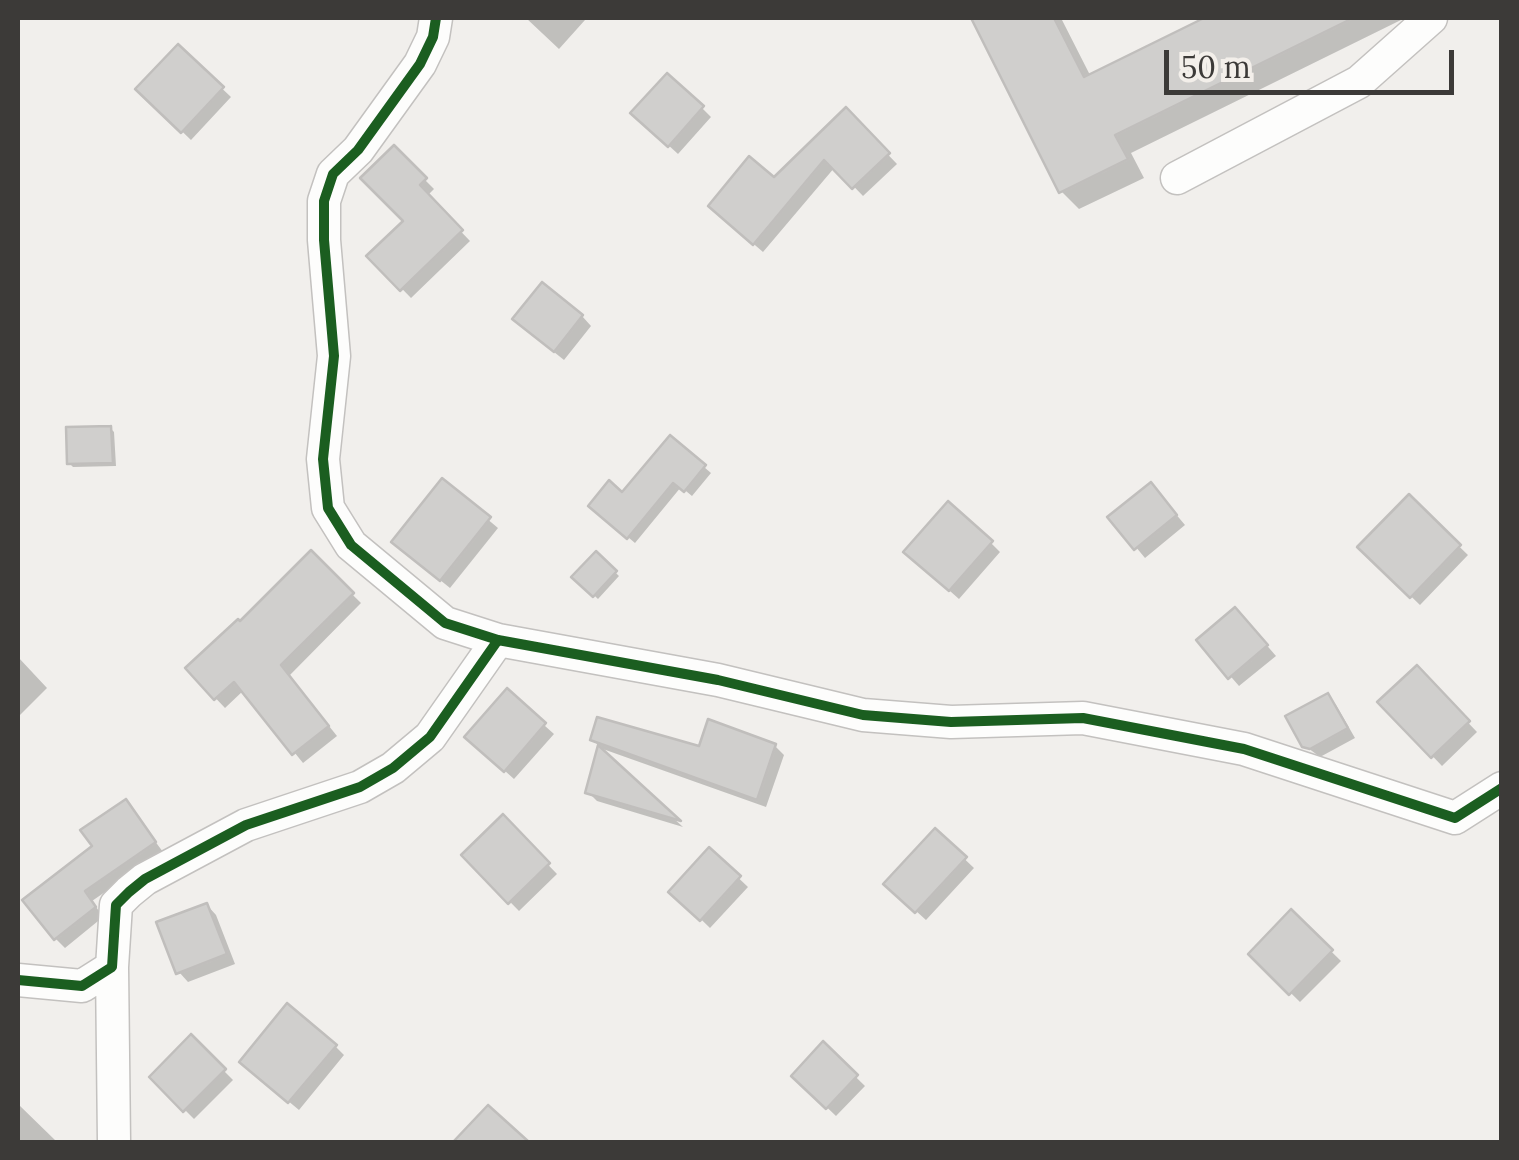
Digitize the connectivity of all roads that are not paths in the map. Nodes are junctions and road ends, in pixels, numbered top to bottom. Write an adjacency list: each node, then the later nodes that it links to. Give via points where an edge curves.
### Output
1 (436, 18): 4 (street, via 420,64 333,174 324,201 334,356 323,460 328,508 350,545 446,623)
2 (1431, 18): 3 (street, via 1359,82)
3 (1177, 178)
4 (498, 640): 5 (street, via 863,714 951,722 1083,718 1244,749 1455,818); 6 (street, via 430,737 393,768 360,787 246,824 144,879 116,905)
5 (1502, 788)
6 (112, 968): 7 (street, via 82,986); 8 (street)
7 (18, 980)
8 (114, 1142)

